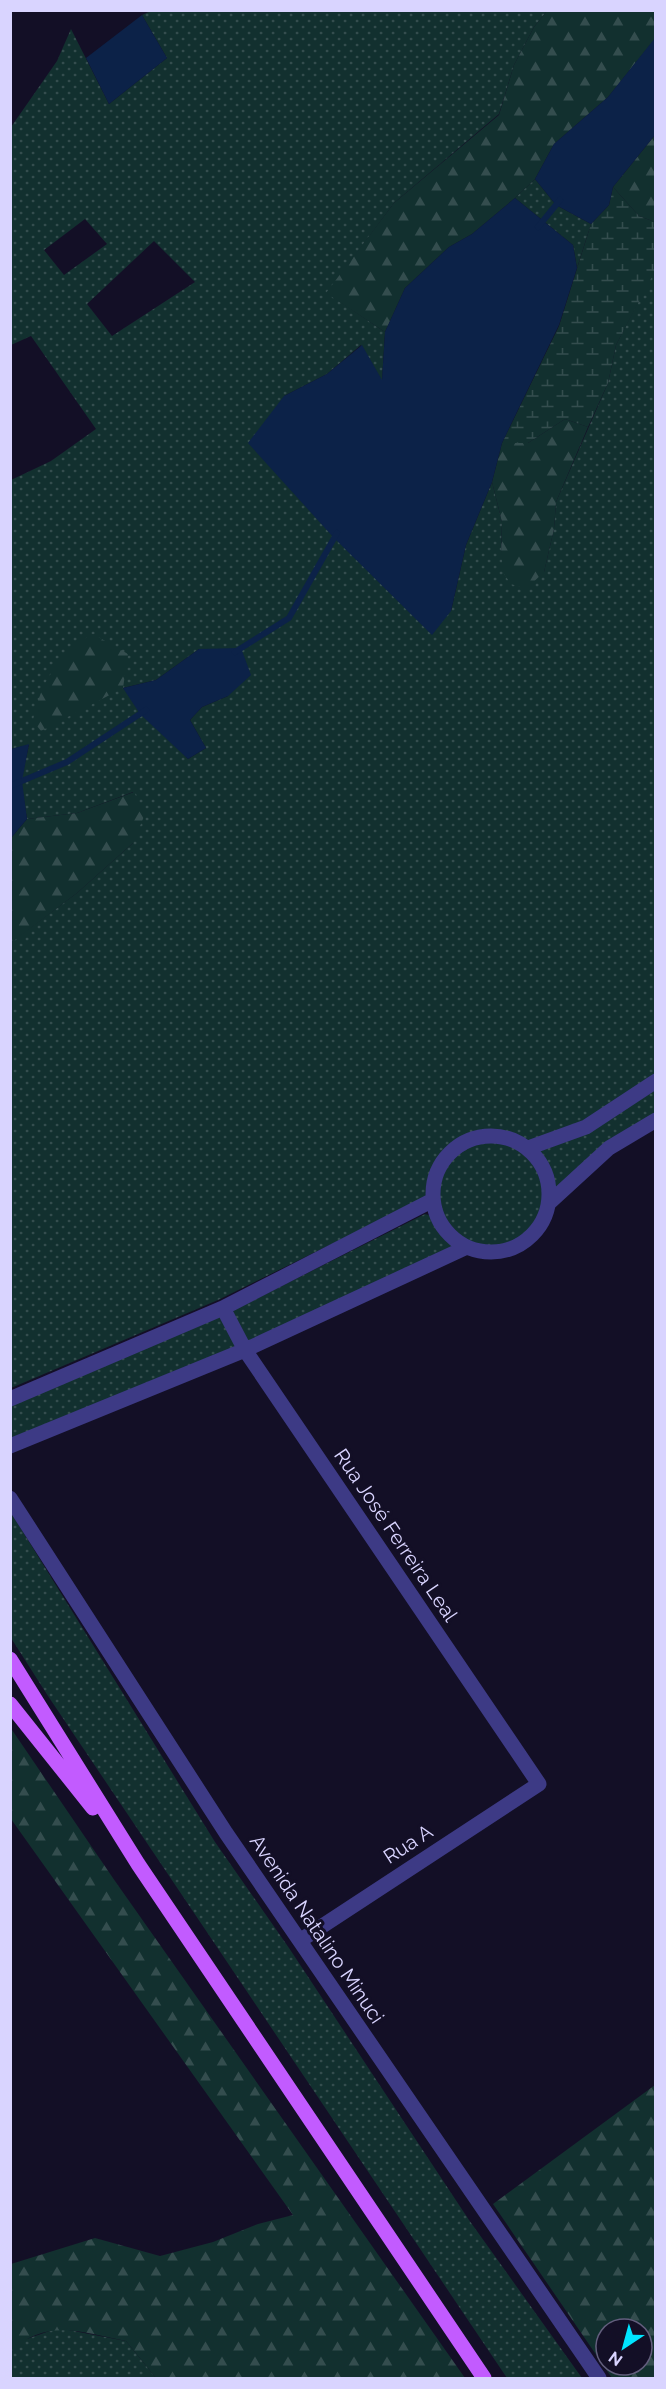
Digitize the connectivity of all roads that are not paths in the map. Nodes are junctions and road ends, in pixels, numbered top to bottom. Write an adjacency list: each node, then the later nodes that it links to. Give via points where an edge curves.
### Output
1 (656, 1081): 3 (street, via 586,1126)
2 (656, 1120): 5 (street, via 609,1148)
3 (528, 1148): 4 (street, via 514,1140 492,1136 456,1146 437,1170); 5 (street, via 546,1173)
4 (433, 1200): 6 (street, via 444,1228); 7 (street)
5 (549, 1203): 6 (street, via 537,1231 519,1245 498,1252)
6 (467, 1247): 8 (street)
7 (223, 1308): 8 (street, Rua José Ferreira Leal); 9 (street)
8 (245, 1350): 10 (street); 14 (street, Rua José Ferreira Leal)
9 (10, 1399)
10 (10, 1446)
11 (10, 1498): 16 (street, Avenida Natalino Minuci, via 226,1833)
12 (10, 1659): 15 (main road)
13 (10, 1704): 15 (main road)
14 (539, 1784): 16 (street, Rua A)
15 (138, 1864): 17 (main road)
16 (301, 1940): 18 (street, Avenida Natalino Minuci)
17 (484, 2379)
18 (599, 2379)

